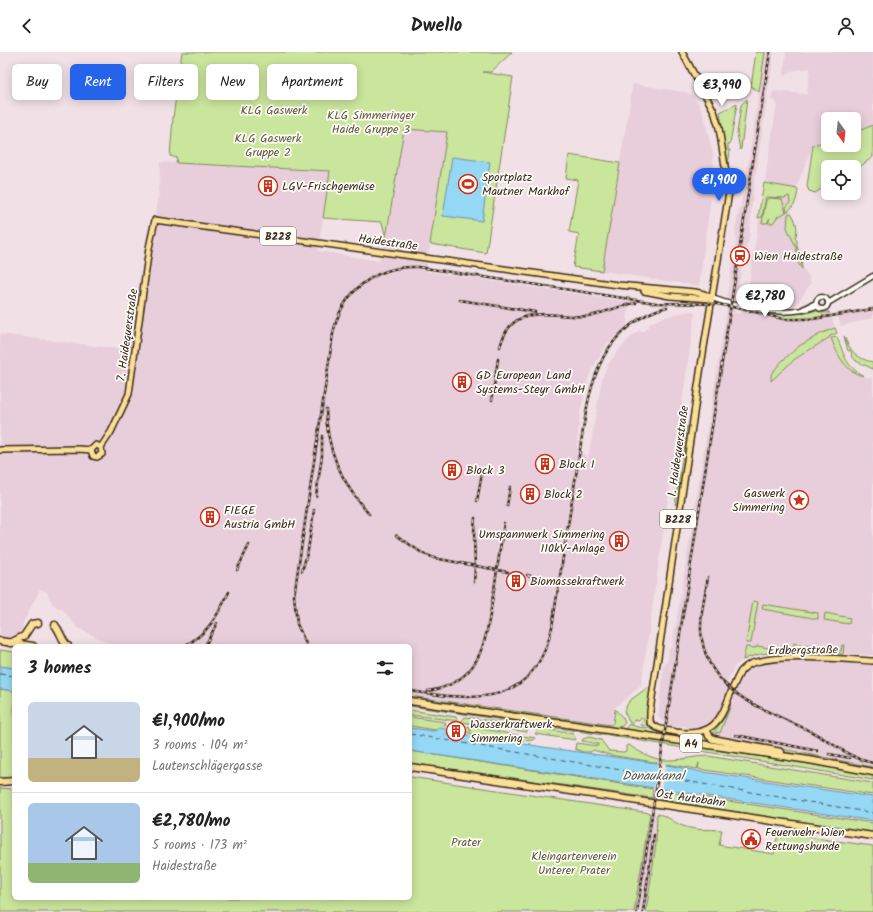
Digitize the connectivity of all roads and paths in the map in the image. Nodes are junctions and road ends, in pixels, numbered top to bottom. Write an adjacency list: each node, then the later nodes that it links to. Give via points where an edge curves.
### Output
1 (682, 52): 4 (main road, 1. Haidequerstraße, via 714,111 729,192)
2 (155, 220): 4 (main road, Haidestraße / B228, via 618,285 695,292); 7 (main road, 7. Haidequerstraße / B228, via 129,394)
3 (873, 276): 5 (street)
4 (712, 298): 6 (street, Haidestraße, via 735,305 782,312 800,311); 18 (main road, 1. Haidequerstraße / B228, via 649,718 659,729 693,734)
5 (828, 301): 6 (street, via 820,297); 6 (street, via 825,308)
6 (817, 304)
7 (101, 447): 9 (main road, via 96,446); 9 (main road, 7. Haidequerstraße, via 102,454 97,457 92,456)
8 (0, 450): 9 (main road)
9 (91, 450)
10 (38, 622): 13 (highway, via 32,624 24,636)
11 (55, 625): 15 (highway, via 62,630)
12 (0, 641): 13 (highway)
13 (10, 643): 14 (highway)
14 (18, 644)
15 (66, 644)
16 (873, 661): 18 (main road, Erdbergstraße, via 797,658 750,664 738,676 720,718)
17 (412, 701): 19 (highway, A4)
18 (707, 730): 19 (highway, via 713,739)
19 (821, 762): 21 (highway, A4)
20 (412, 767): 24 (highway, Ost Autobahn)
21 (873, 772)
22 (12, 781): 23 (highway)
23 (0, 782)
24 (873, 836)

